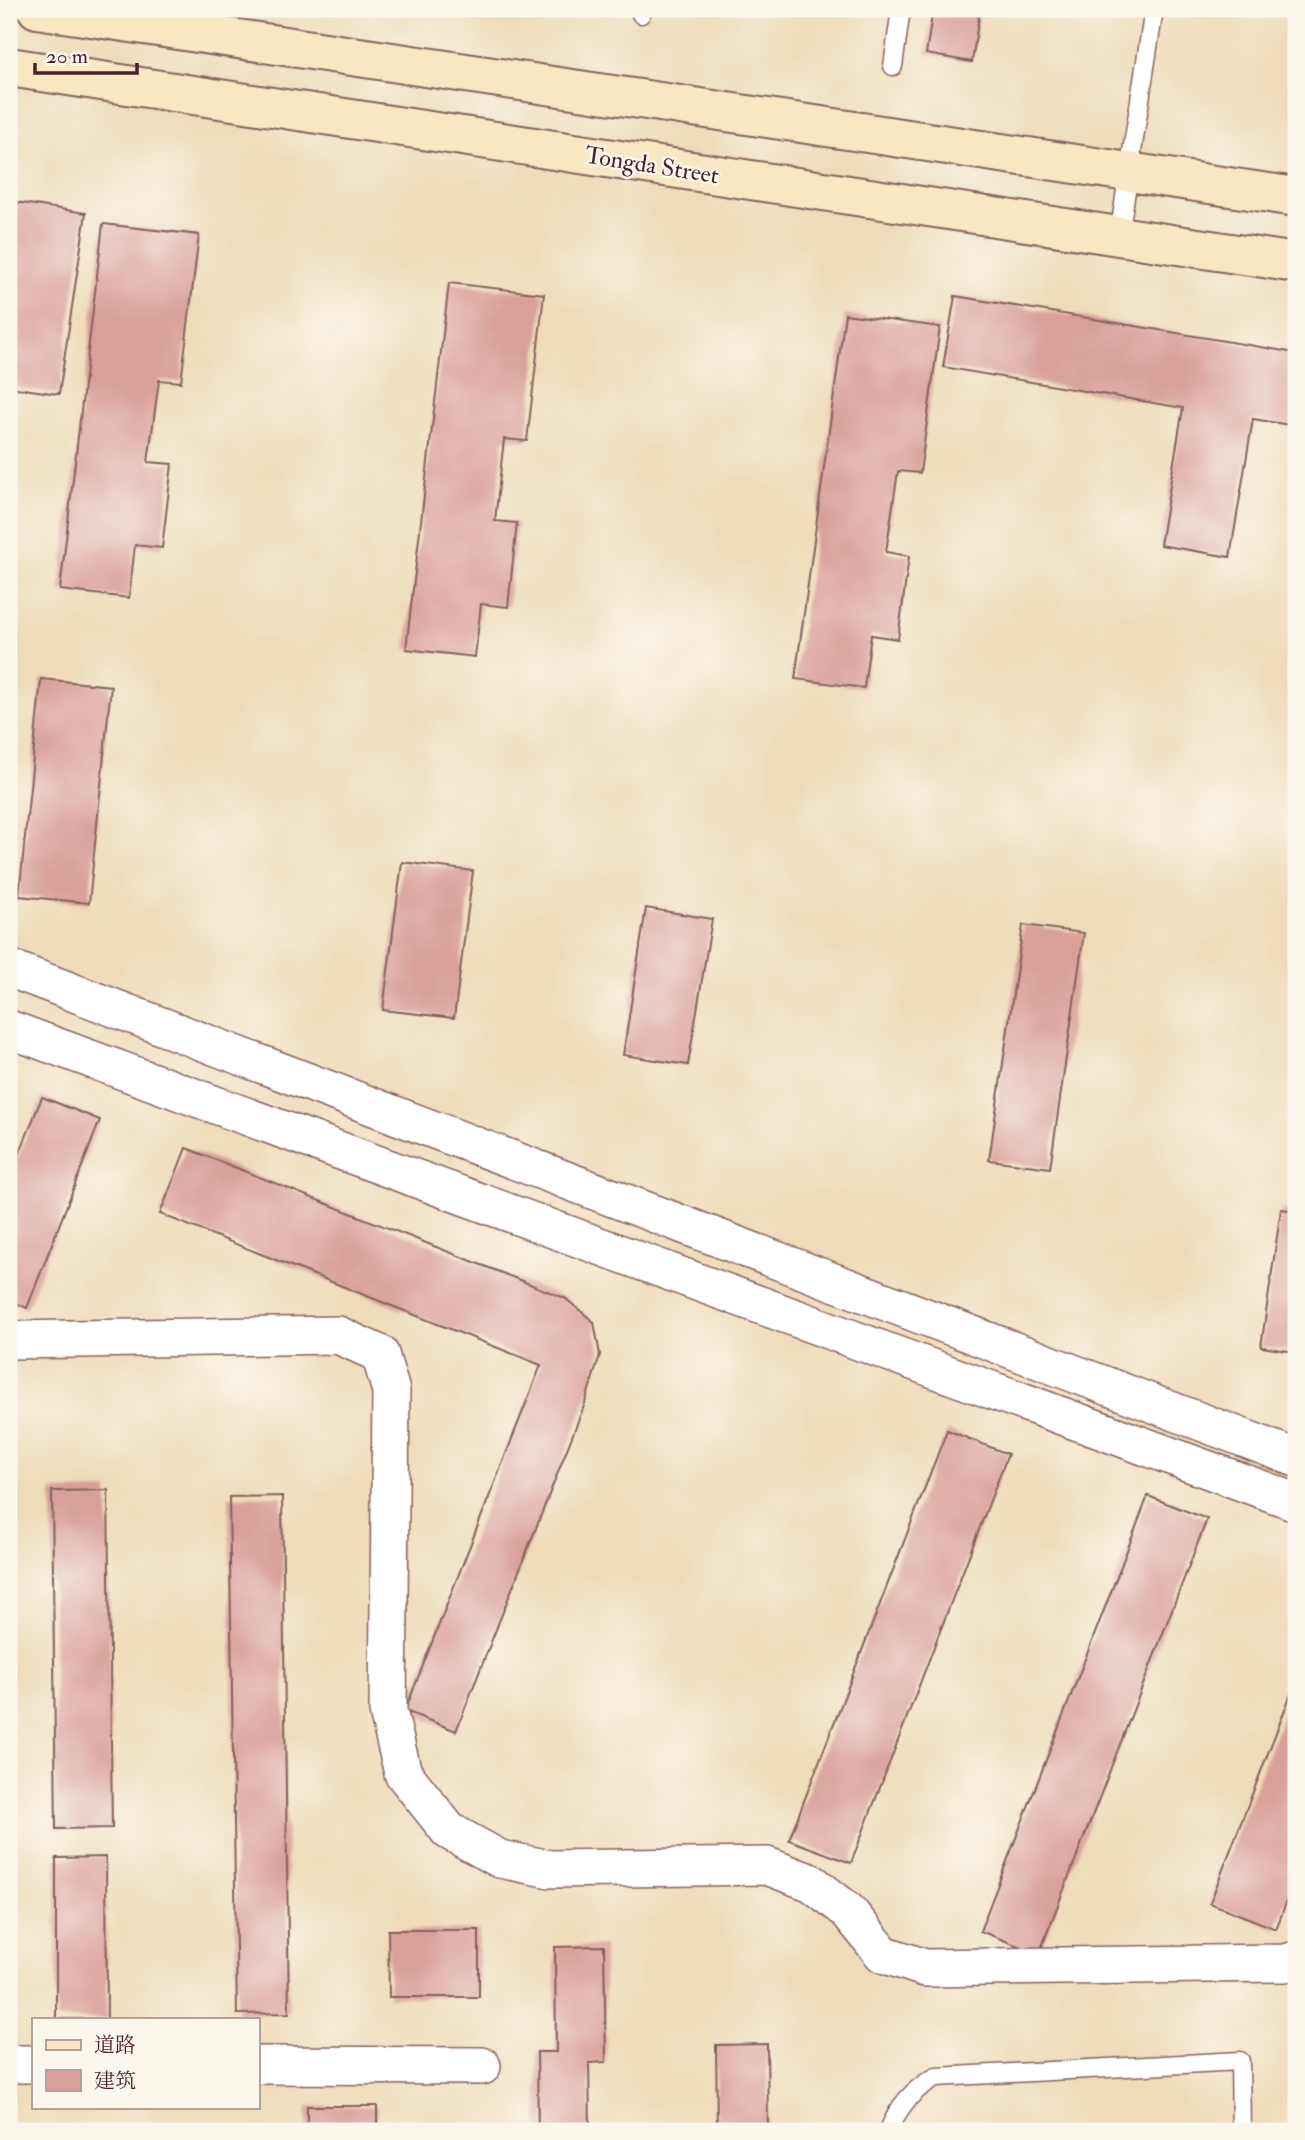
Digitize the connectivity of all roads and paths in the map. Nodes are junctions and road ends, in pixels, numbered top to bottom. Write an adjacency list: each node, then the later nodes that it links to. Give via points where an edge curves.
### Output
1 (37, 9): 6 (main road)
2 (901, 9): 4 (lane)
3 (1154, 9): 6 (lane)
4 (893, 66)
5 (9, 67): 8 (main road, Tongda Street)
6 (1129, 172): 7 (main road); 8 (lane)
7 (1296, 197)
8 (1119, 236): 9 (main road, Tongda Street)
9 (1296, 263)
10 (9, 968): 13 (street)
11 (9, 1030): 14 (street)
12 (9, 1340): 15 (street, via 338,1335 380,1354 391,1391 388,1711 403,1773 449,1830 500,1859 550,1869 767,1866 812,1883 848,1911 883,1954 925,1968 1285,1963)
13 (1296, 1458)
14 (1296, 1502)
15 (1296, 1959)
16 (9, 2064): 17 (street)
17 (32, 2064)
18 (259, 2065): 19 (street)
19 (482, 2066)
20 (889, 2131): 21 (lane, via 911,2094 936,2077 1240,2061)
21 (1241, 2131)

